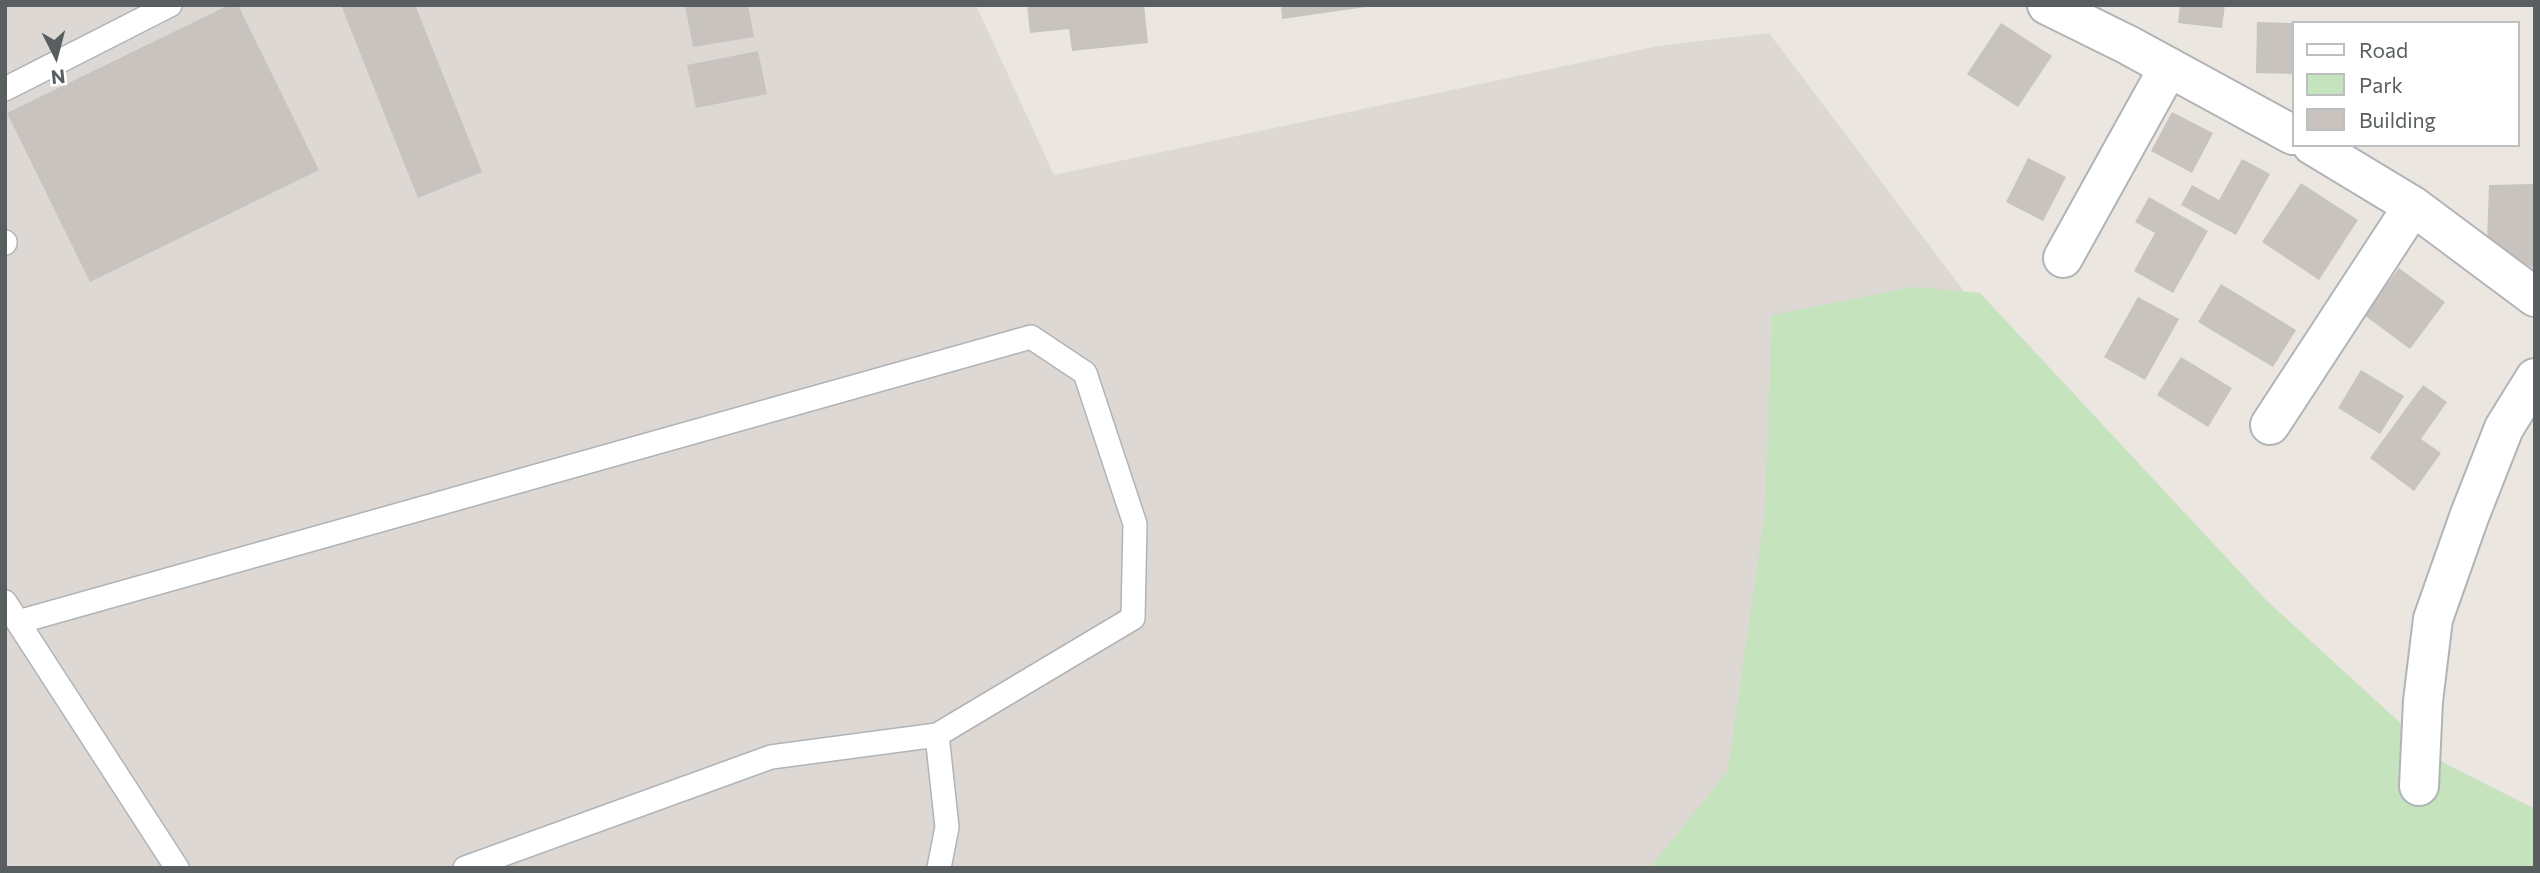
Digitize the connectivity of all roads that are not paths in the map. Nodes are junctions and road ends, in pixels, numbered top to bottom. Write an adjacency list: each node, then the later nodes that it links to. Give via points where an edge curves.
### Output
1 (170, 5): 4 (lane)
2 (2047, 5): 3 (street)
3 (2169, 66): 5 (street); 8 (street)
4 (5, 89)
5 (2292, 134)
6 (2315, 147): 7 (street)
7 (2413, 205): 9 (street); 11 (street)
8 (2063, 258)
9 (2535, 297)
10 (2535, 378): 15 (street, via 2504,428 2433,620)
11 (2270, 425)
12 (5, 602): 13 (lane)
13 (18, 622): 14 (lane, via 1031,337 1085,373 1136,524 1133,618); 16 (lane)
14 (937, 735): 17 (lane, via 771,757); 18 (lane, via 947,827)
15 (2419, 786)
16 (177, 868)
17 (465, 868)
18 (939, 868)

